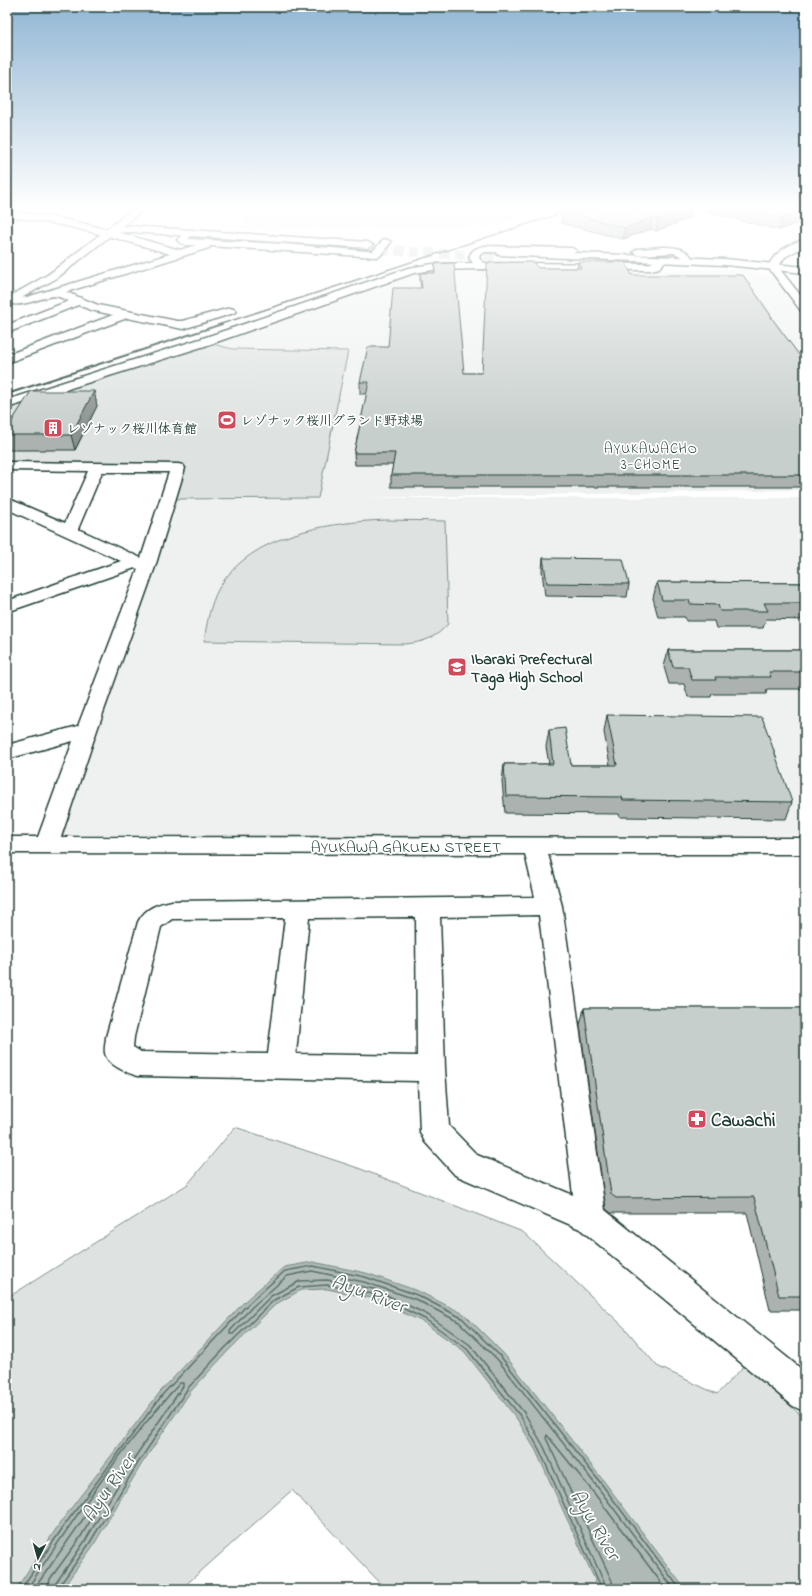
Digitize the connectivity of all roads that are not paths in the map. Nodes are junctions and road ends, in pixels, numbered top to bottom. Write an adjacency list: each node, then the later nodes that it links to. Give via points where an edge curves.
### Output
1 (40, 283): 6 (main road)
2 (84, 283): 5 (main road)
3 (373, 283): 14 (main road, via 204,342)
4 (786, 283): 8 (main road)
5 (56, 292): 6 (main road); 7 (main road)
6 (9, 302)
7 (79, 302): 10 (main road); 11 (main road)
8 (805, 308)
9 (230, 310): 10 (main road, via 183,325)
10 (124, 315): 12 (main road)
11 (8, 329): 12 (main road)
12 (56, 341): 13 (main road)
13 (7, 359)
14 (7, 404)
15 (7, 466): 16 (main road)
16 (97, 467): 18 (main road); 19 (main road, via 178,468)
17 (8, 505): 18 (main road)
18 (70, 532): 19 (main road)
19 (141, 565): 20 (main road); 21 (main road)
20 (7, 607)
21 (87, 730): 22 (main road); 24 (main road)
22 (7, 752)
23 (7, 845): 24 (main road, AYUKAWA GAKUEN STREET)
24 (48, 845): 25 (main road, AYUKAWA GAKUEN STREET)
25 (534, 846): 26 (main road, AYUKAWA GAKUEN STREET); 27 (main road)
26 (805, 846)
27 (550, 906): 28 (main road); 32 (main road)
28 (428, 907): 29 (main road); 31 (main road)
29 (298, 908): 30 (main road); 30 (main road, via 162,912 150,922 120,1037 119,1053 137,1064)
30 (281, 1066): 31 (main road)
31 (431, 1068): 32 (main road, via 435,1132 466,1165)
32 (592, 1218): 33 (main road)
33 (805, 1394)

